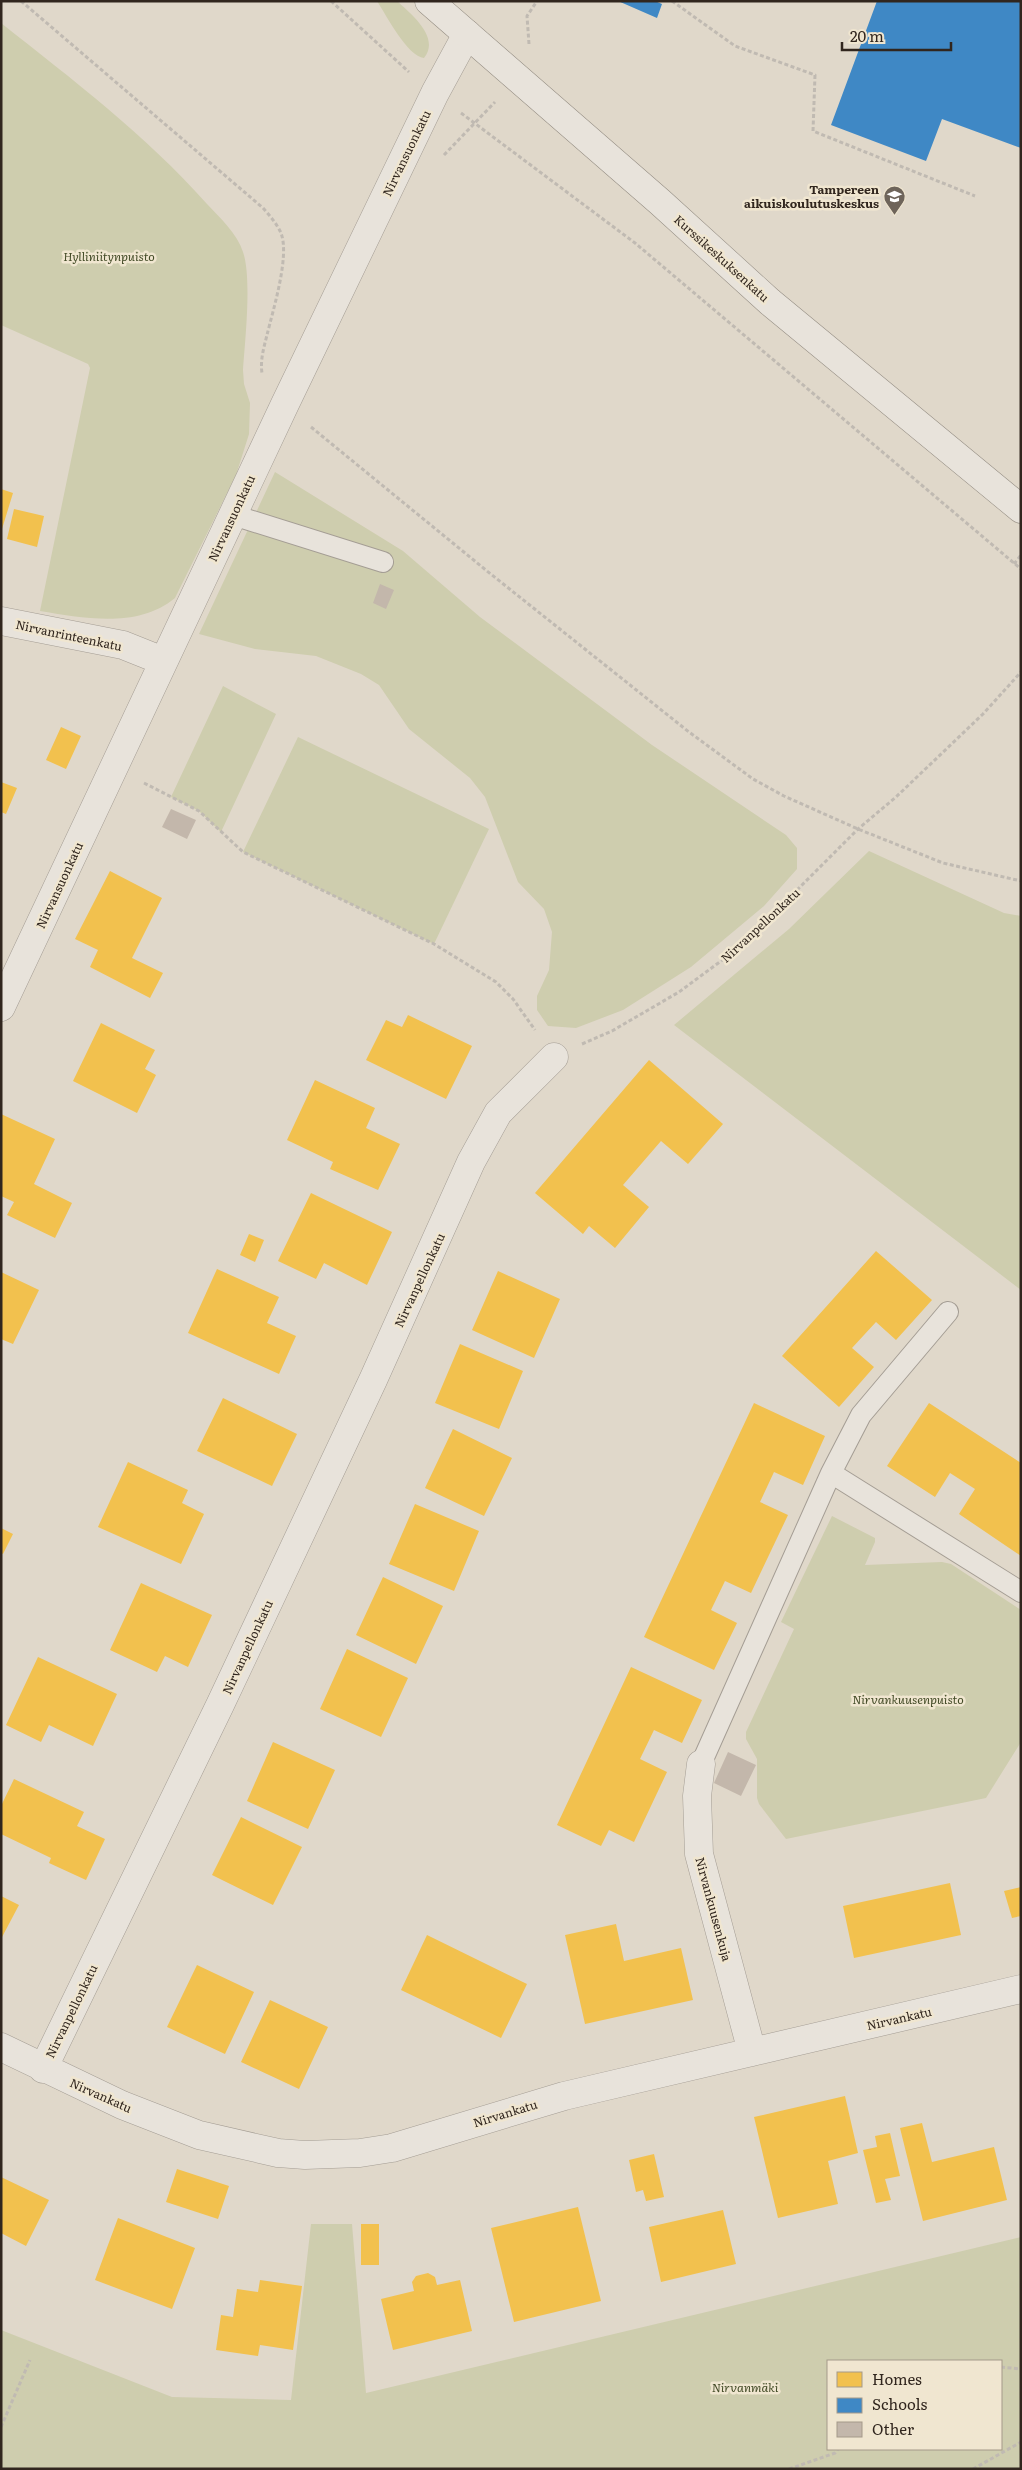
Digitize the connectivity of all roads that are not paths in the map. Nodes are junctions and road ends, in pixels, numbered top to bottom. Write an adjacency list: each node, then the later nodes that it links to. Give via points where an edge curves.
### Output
1 (429, 1): 2 (street, Kurssikeskuksenkatu)
2 (467, 34): 3 (street, Kurssikeskuksenkatu, via 770,302); 4 (street, Nirvansuonkatu, via 435,93)
3 (1021, 509)
4 (233, 515): 5 (lane); 7 (street, Nirvansuonkatu)
5 (383, 562)
6 (1, 621): 7 (street, Nirvanrinteenkatu, via 123,645)
7 (163, 661): 8 (street, Nirvansuonkatu)
8 (1, 1006)
9 (554, 1057): 17 (street, Nirvanpellonkatu, via 498,1113 471,1162 220,1705)
10 (948, 1312): 11 (lane, via 861,1415)
11 (831, 1473): 12 (lane); 13 (lane)
12 (1021, 1592)
13 (702, 1764): 16 (street, Nirvankuusenkuja, via 696,1796 699,1854)
14 (1021, 1989): 16 (street, Nirvankatu)
15 (1, 2047): 17 (street, Nirvankatu)
16 (752, 2052): 17 (street, Nirvankatu, via 510,2110 392,2148 305,2155 278,2153 186,2131)
17 (43, 2069)

